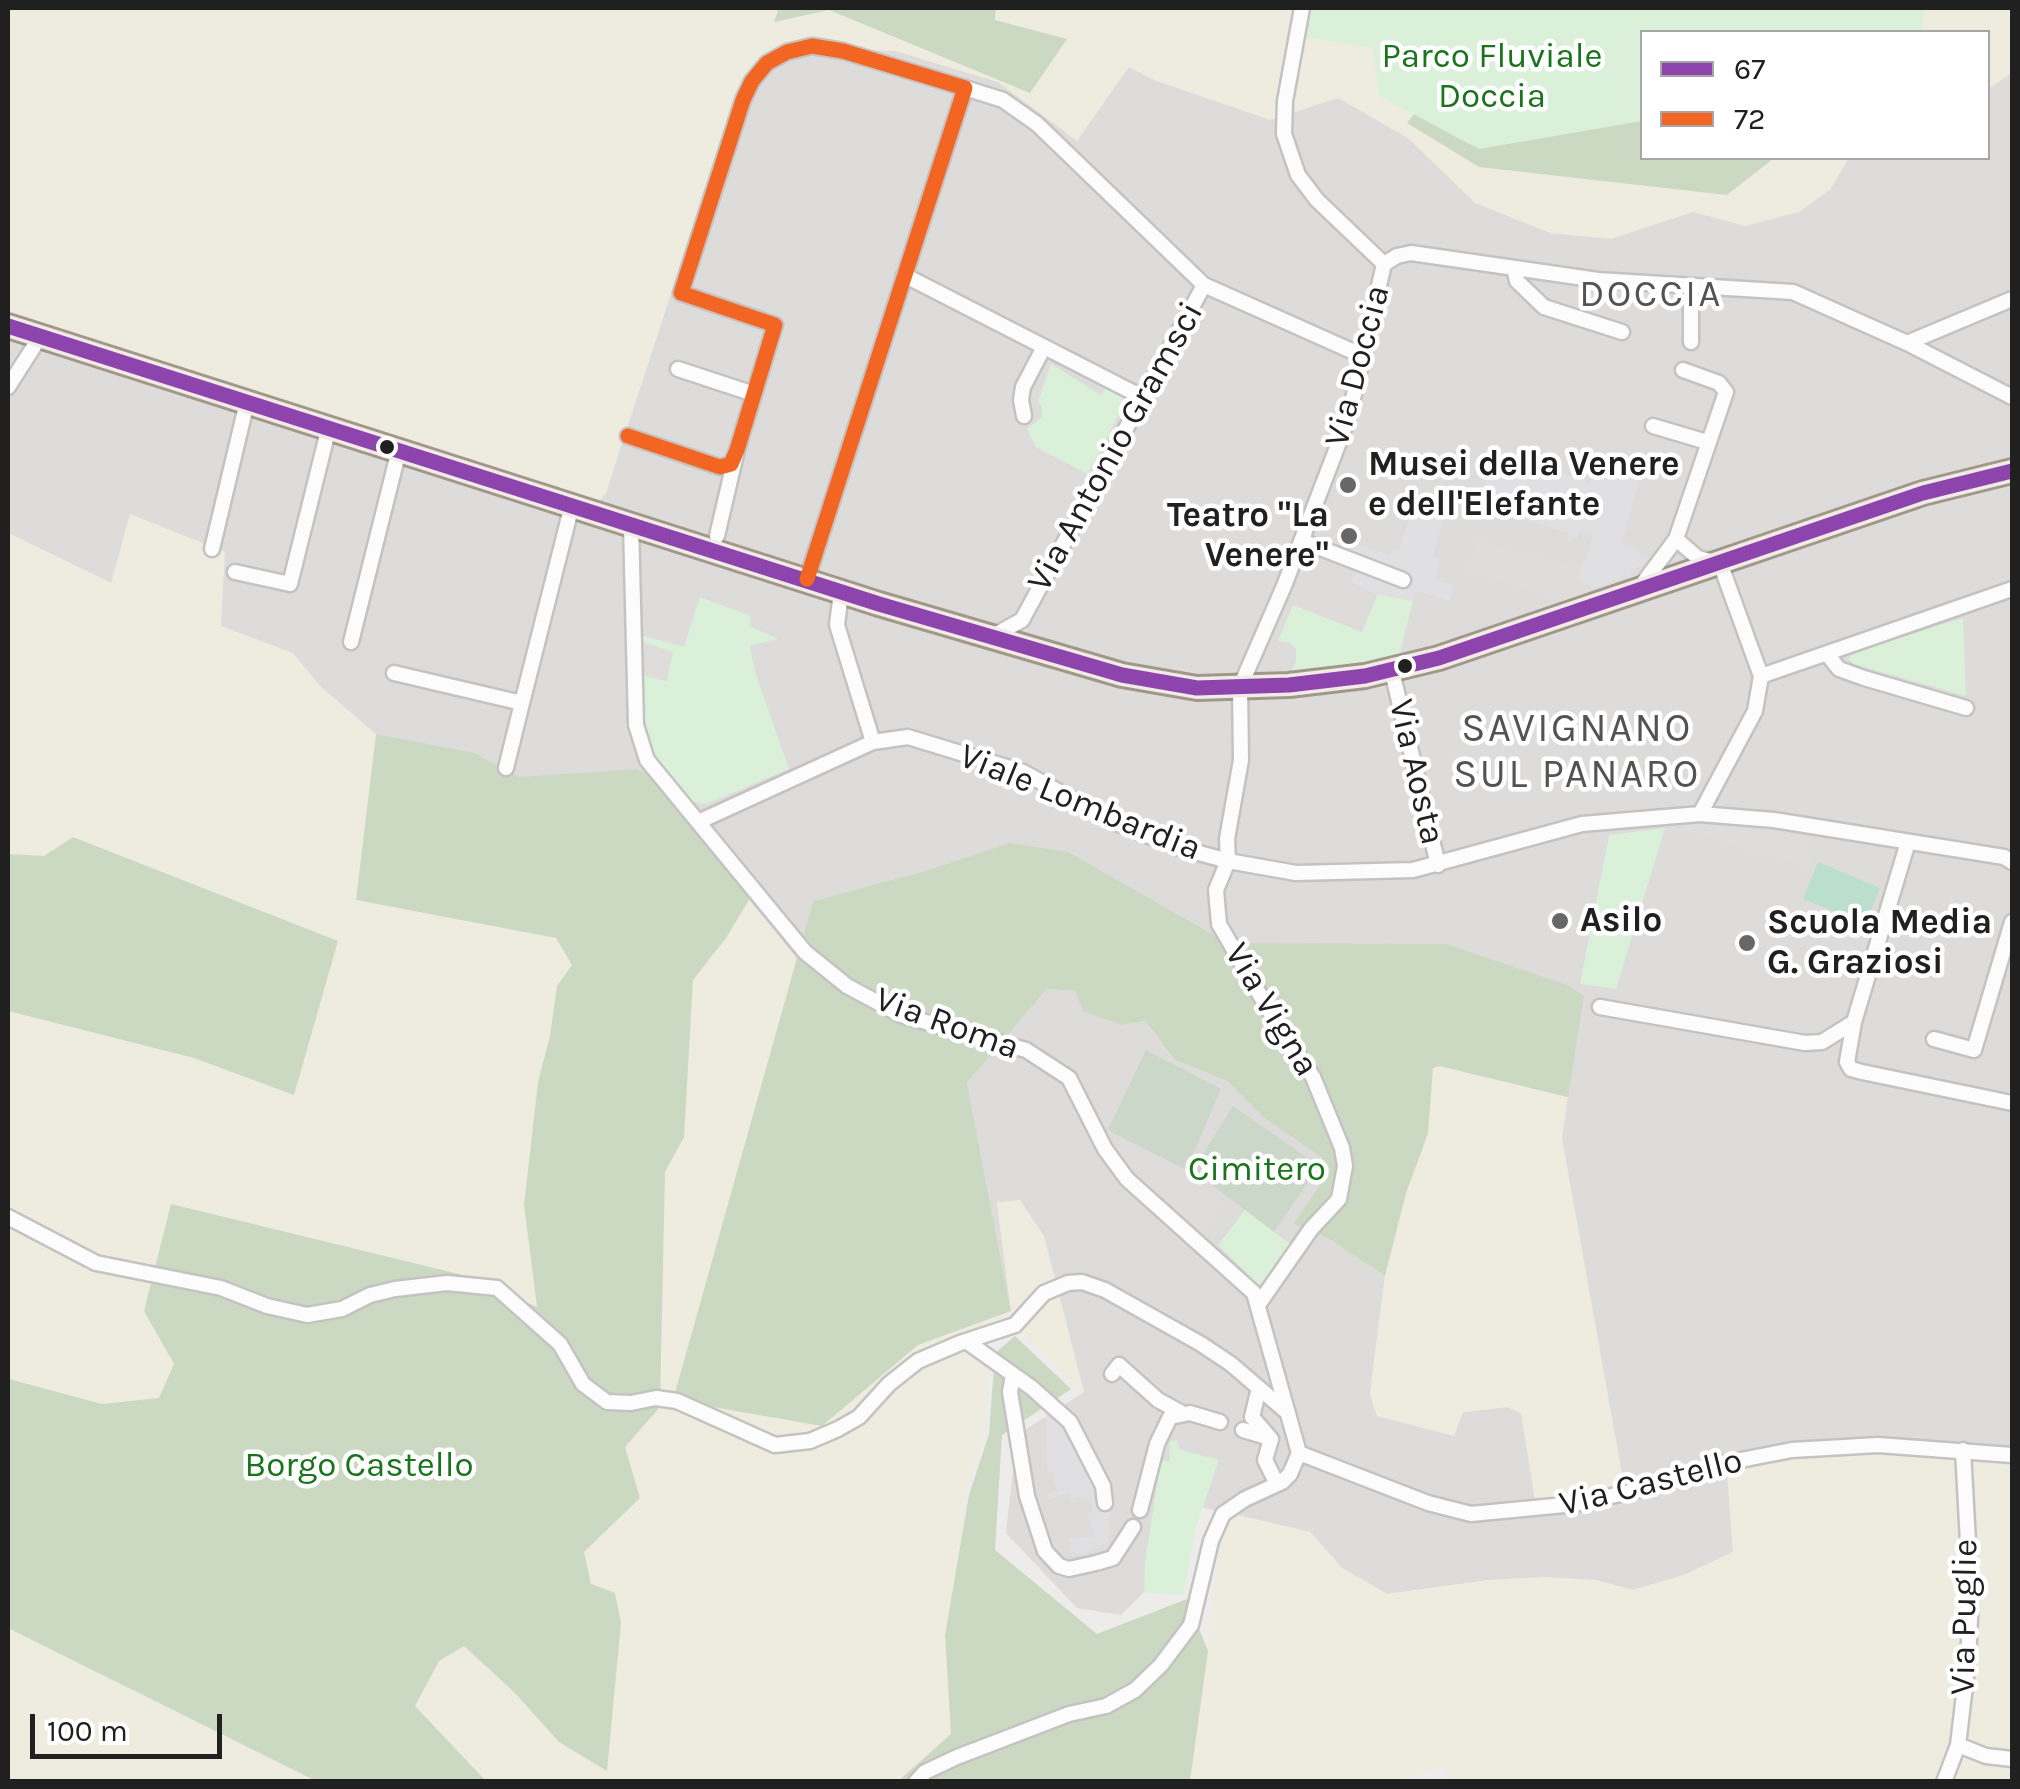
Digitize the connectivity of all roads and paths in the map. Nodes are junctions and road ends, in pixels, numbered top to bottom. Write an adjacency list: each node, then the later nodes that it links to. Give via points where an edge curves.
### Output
1 (1302, 8): 3 (street, via 1284,134 1298,174 1317,200)
2 (965, 88): 5 (street); 6 (street, Via Antonio Gramsci, via 1004,100 1037,124); 19 (street, Via Antonio Gramsci, via 812,46 767,63 752,81 681,293 775,325)
3 (1384, 264): 4 (street, Via Doccia, via 1412,253); 15 (street, Via Doccia)
4 (1514, 268): 7 (street, Via Doccia); 10 (street, via 1516,281 1544,307)
5 (904, 275): 14 (street); 40 (street)
6 (1204, 285): 15 (street); 20 (street, Via Antonio Gramsci)
7 (1691, 286): 12 (street); 13 (street, Via Doccia, via 1795,292)
8 (2012, 299): 13 (street)
9 (8, 326): 11 (main road)
10 (1622, 332)
11 (40, 336): 18 (street); 22 (main road)
12 (1691, 342)
13 (1907, 344): 21 (street, Via Doccia)
14 (1044, 347): 20 (street); 23 (street, via 1023,387)
15 (1363, 356): 34 (street, Via Doccia, via 1349,416)
16 (678, 370): 19 (street)
17 (1683, 370): 27 (street, via 1725,387)
18 (8, 386)
19 (754, 394): 29 (street)
20 (1142, 397): 45 (street, Via Antonio Gramsci)
21 (2012, 397)
22 (247, 402): 25 (main road); 36 (street)
23 (1024, 416)
24 (1653, 426): 27 (street)
25 (330, 427): 28 (main road); 38 (street, via 290,584)
26 (628, 436): 29 (street, via 720,468)
27 (1707, 442): 35 (street)
28 (399, 450): 31 (main road); 47 (street)
29 (737, 450): 33 (street)
30 (2012, 471): 37 (main road, via 1924,493)
31 (572, 505): 32 (main road); 54 (street)
32 (630, 524): 40 (main road); 59 (street, Via Roma, via 636,725 646,760)
33 (716, 536)
34 (1302, 541): 41 (street); 53 (street, Via Doccia)
35 (1674, 544): 37 (street); 39 (street, via 1668,567); 44 (street)
36 (212, 549)
37 (1720, 563): 39 (main road); 51 (street)
38 (235, 572)
39 (1676, 579): 44 (main road)
40 (807, 580): 43 (main road)
41 (1404, 580)
42 (2012, 588): 49 (street)
43 (842, 592): 46 (main road); 56 (street, via 837,625)
44 (1634, 594): 53 (main road, via 1392,670)
45 (1022, 620): 46 (street); 48 (street)
46 (990, 637): 48 (main road)
47 (351, 642)
48 (1027, 648): 53 (main road, via 1122,675 1198,688)
49 (1827, 654): 51 (street); 55 (street, via 1840,669)
50 (394, 673): 54 (street)
51 (1761, 676): 58 (street, via 1755,711)
52 (1394, 680): 63 (street, Via Aosta)
53 (1240, 687): 61 (street, Via Vigna, via 1240,760)
54 (522, 703): 57 (street)
55 (1966, 708)
56 (873, 742): 59 (street); 61 (street, Viale Lombardia, via 908,736 1023,772 1116,824)
57 (506, 768)
58 (1700, 814): 60 (street, Viale Lombardia); 63 (street, Viale Lombardia, via 1582,824)
59 (698, 822): 70 (street, Via Roma, via 805,952 846,986 901,1015 1026,1050 1070,1078 1127,1179 1245,1282)
60 (1908, 842): 62 (street, Viale Lombardia); 66 (street)
61 (1228, 861): 63 (street, Viale Lombardia, via 1296,873); 70 (street, Via Vigna, via 1216,890 1220,924 1313,1077 1342,1148 1339,1199)
62 (2012, 862)
63 (1438, 865)
64 (2012, 922): 67 (street, via 1974,1050)
65 (1600, 1008): 66 (street, via 1804,1043 1822,1042)
66 (1854, 1022): 68 (street, via 1851,1068)
67 (1934, 1039)
68 (2012, 1103)
69 (8, 1217): 71 (street, via 96,1263 221,1288 308,1315 395,1289 497,1288 560,1344 583,1384 608,1402 676,1400 775,1445 838,1429 860,1417 918,1361)
70 (1258, 1305): 76 (street, Via Roma)
71 (966, 1341): 73 (street); 74 (street, via 1015,1325 1056,1286 1082,1282 1180,1332)
72 (1112, 1374): 75 (street, via 1119,1365)
73 (1014, 1375): 84 (street, via 1070,1422); 86 (street, via 1010,1392 1020,1454 1044,1551 1069,1569 1113,1558)
74 (1259, 1388): 76 (street); 79 (street, via 1252,1418)
75 (1180, 1412): 77 (street); 85 (street, via 1163,1427)
76 (1288, 1413): 81 (street, Via Roma)
77 (1220, 1422)
78 (1243, 1430): 79 (street)
79 (1271, 1439): 83 (street, via 1265,1460)
80 (1963, 1450): 81 (street, Via Castello, via 1792,1450 1574,1504 1471,1514); 82 (street, Via Castello); 87 (street, Via Puglie, via 1970,1598)
81 (1299, 1453): 83 (street, via 1290,1474)
82 (2012, 1455)
83 (1276, 1484): 89 (street, via 1224,1514 1191,1625 1135,1690 957,1757)
84 (1105, 1503)
85 (1140, 1510)
86 (1133, 1527)
87 (1958, 1744): 88 (street); 90 (street, Via Puglie)
88 (2012, 1759)
89 (916, 1782)
90 (1944, 1782)

